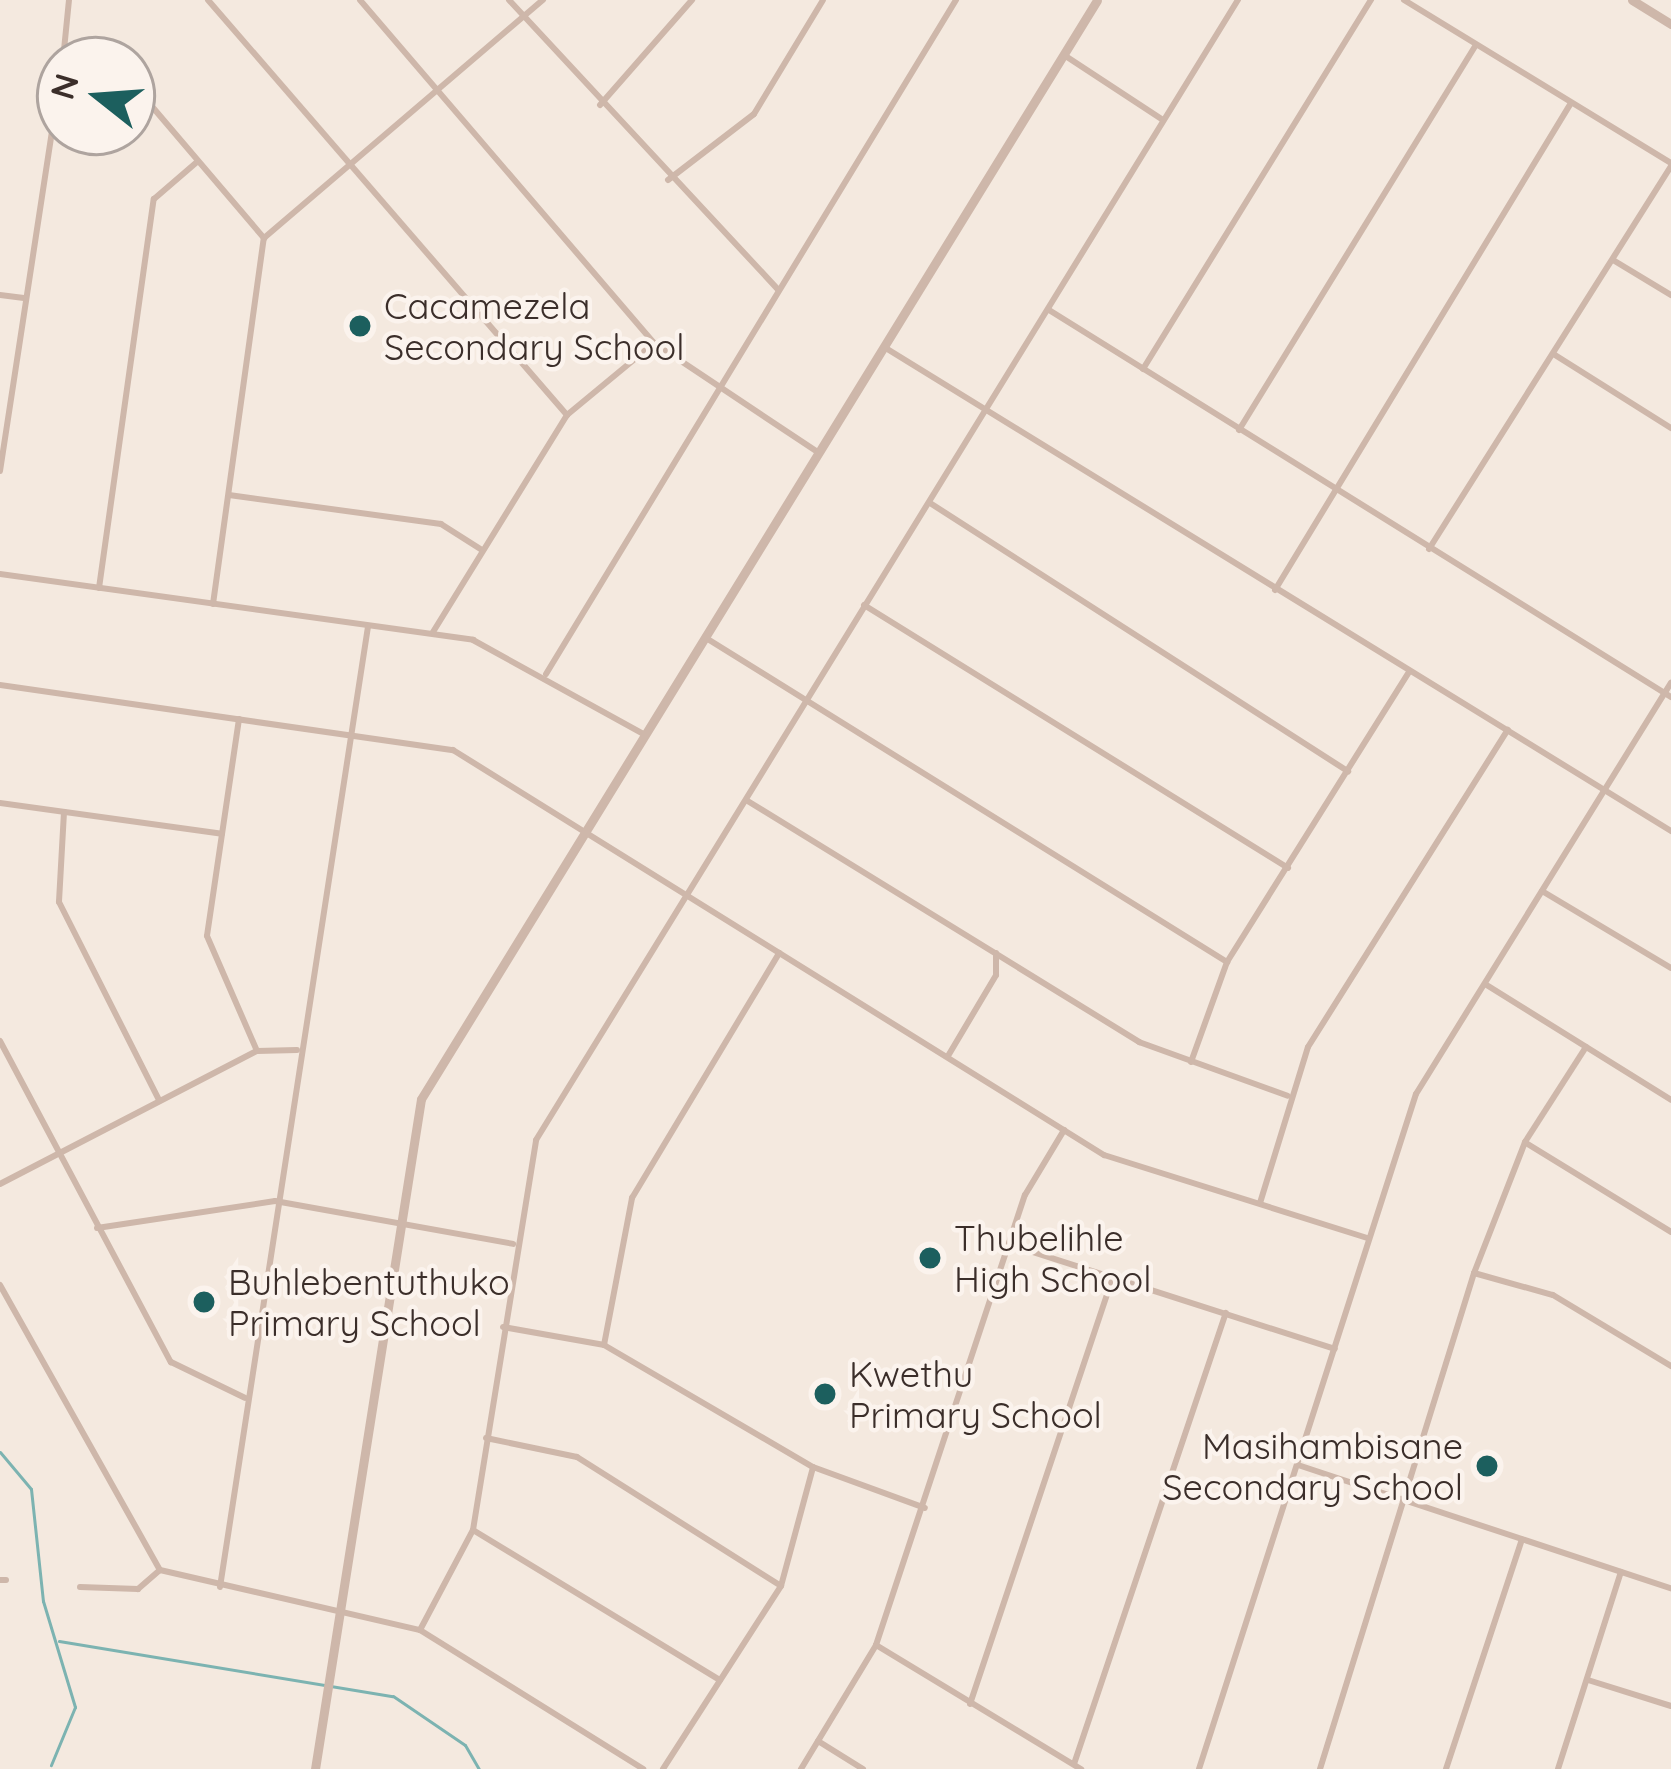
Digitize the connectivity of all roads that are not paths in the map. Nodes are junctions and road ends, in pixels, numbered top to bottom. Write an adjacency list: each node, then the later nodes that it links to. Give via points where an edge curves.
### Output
1 (69, 0): 16 (street)
2 (208, 0): 27 (street)
3 (360, 0): 19 (street)
4 (509, 0): 14 (street)
5 (543, 0): 14 (street)
6 (692, 0): 21 (street)
7 (823, 0): 28 (street, via 754,114)
8 (956, 0): 31 (street)
9 (1097, 0): 18 (street)
10 (1238, 0): 23 (street)
11 (1370, 0): 39 (street)
12 (1404, 0): 17 (street)
13 (1632, 0): 15 (street)
14 (523, 17): 19 (street); 21 (street)
15 (1671, 24)
16 (65, 36)
17 (1476, 45): 20 (street); 44 (street)
18 (1064, 55): 23 (street); 37 (street)
19 (435, 86): 27 (street); 36 (street)
20 (1571, 103): 26 (street); 47 (street)
21 (600, 105): 28 (street)
22 (156, 112): 25 (street)
23 (1163, 121): 35 (street)
24 (48, 156): 34 (street)
25 (197, 162): 29 (street); 53 (street, via 154,199)
26 (1671, 164): 30 (street)
27 (348, 165): 29 (street); 42 (street)
28 (668, 180): 31 (street)
29 (264, 238): 48 (street)
30 (1613, 260): 33 (street); 38 (street)
31 (778, 289): 40 (street)
32 (0, 295): 34 (street)
33 (1671, 295)
34 (26, 298): 46 (street)
35 (1048, 310): 39 (street); 41 (street)
36 (654, 343): 40 (street); 42 (street)
37 (884, 347): 41 (street); 45 (street)
38 (1555, 355): 43 (street); 50 (street)
39 (1143, 369): 44 (street)
40 (718, 391): 45 (street); 61 (street)
41 (984, 410): 49 (street); 54 (street)
42 (567, 415): 51 (street)
43 (1671, 428)
44 (1239, 431): 47 (street)
45 (819, 453): 59 (street)
46 (0, 470)
47 (1336, 492): 50 (street); 54 (street)
48 (229, 495): 51 (street, via 424,520); 55 (street)
49 (930, 503): 56 (street); 70 (street)
50 (1429, 549): 64 (street)
51 (482, 550): 58 (street)
52 (0, 574): 53 (street)
53 (99, 588): 55 (street)
54 (1274, 590): 60 (street)
55 (213, 604): 57 (street)
56 (865, 605): 65 (street); 78 (street)
57 (368, 626): 58 (street); 69 (street)
58 (433, 633): 61 (street)
59 (706, 638): 65 (street); 68 (street)
60 (1409, 672): 67 (street); 70 (street)
61 (546, 674): 68 (street)
62 (1671, 683): 64 (street)
63 (0, 685): 66 (street)
64 (1668, 695): 71 (street)
65 (805, 704): 72 (street); 83 (street)
66 (239, 719): 69 (street); 77 (street)
67 (1508, 730): 71 (street); 92 (street, via 1321,1024)
68 (645, 735): 75 (street)
69 (351, 736): 75 (street, via 453,750); 88 (street)
70 (1348, 771): 78 (street)
71 (1605, 791): 76 (street); 79 (street)
72 (745, 799): 80 (street); 81 (street)
73 (0, 802): 74 (street)
74 (64, 812): 77 (street); 93 (street, via 58,902)
75 (580, 832): 80 (street); 101 (street, via 426,1087)
76 (1671, 832)
77 (221, 834): 89 (street, via 207,936)
78 (1288, 868): 83 (street)
79 (1542, 891): 84 (street); 85 (street)
80 (686, 893): 82 (street); 105 (street, via 536,1140)
81 (996, 952): 90 (street, via 996,975); 91 (street, via 1118,1031)
82 (779, 953): 90 (street); 112 (street, via 632,1198)
83 (1227, 962): 91 (street)
84 (1671, 968)
85 (1485, 984): 87 (street); 104 (street, via 1416,1094)
86 (0, 1041): 97 (street)
87 (1586, 1047): 94 (street); 96 (street)
88 (297, 1050): 89 (street); 99 (street)
89 (257, 1051): 93 (street)
90 (948, 1056): 95 (street)
91 (1191, 1062): 92 (street)
92 (1288, 1096): 100 (street)
93 (158, 1098): 97 (street)
94 (1671, 1100)
95 (1064, 1130): 100 (street, via 1116,1161); 106 (street)
96 (1525, 1142): 103 (street); 107 (street)
97 (57, 1152): 98 (street); 102 (street)
98 (0, 1184)
99 (275, 1201): 101 (street); 102 (street); 115 (street)
100 (1260, 1203): 104 (street)
101 (393, 1223): 105 (street); 129 (street)
102 (97, 1228): 115 (street, via 178,1371)
103 (1671, 1232)
104 (1367, 1238): 113 (street)
105 (513, 1244): 111 (street)
106 (1011, 1245): 108 (street); 120 (street)
107 (1474, 1273): 114 (street, via 1553,1295); 119 (street)
108 (1112, 1279): 110 (street); 134 (street)
109 (0, 1285): 123 (street)
110 (1226, 1313): 113 (street); 137 (street)
111 (503, 1327): 112 (street); 116 (street)
112 (604, 1345): 118 (street)
113 (1335, 1349): 117 (street)
114 (1671, 1366)
115 (245, 1398): 127 (street)
116 (486, 1438): 121 (street); 125 (street, via 577,1457)
117 (1297, 1465): 119 (street); 143 (street)
118 (814, 1467): 120 (street); 125 (street)
119 (1406, 1502): 122 (street); 144 (street)
120 (925, 1508): 131 (street)
121 (473, 1530): 130 (street); 132 (street)
122 (1522, 1538): 124 (street); 145 (street)
123 (160, 1570): 126 (street, via 138,1589); 127 (street)
124 (1622, 1571): 128 (street); 133 (street)
125 (781, 1586): 132 (street)
126 (80, 1587)
127 (220, 1588): 129 (street)
128 (1671, 1588)
129 (341, 1606): 130 (street); 138 (street)
130 (420, 1630): 139 (street)
131 (876, 1645): 134 (street); 136 (street)
132 (720, 1680): 140 (street)
133 (1587, 1680): 135 (street); 146 (street)
134 (970, 1704): 137 (street)
135 (1671, 1706)
136 (818, 1741): 141 (street); 142 (street)
137 (1078, 1767)
138 (315, 1769)
139 (643, 1769)
140 (663, 1769)
141 (801, 1769)
142 (863, 1769)
143 (1198, 1769)
144 (1320, 1769)
145 (1446, 1769)
146 (1558, 1769)

